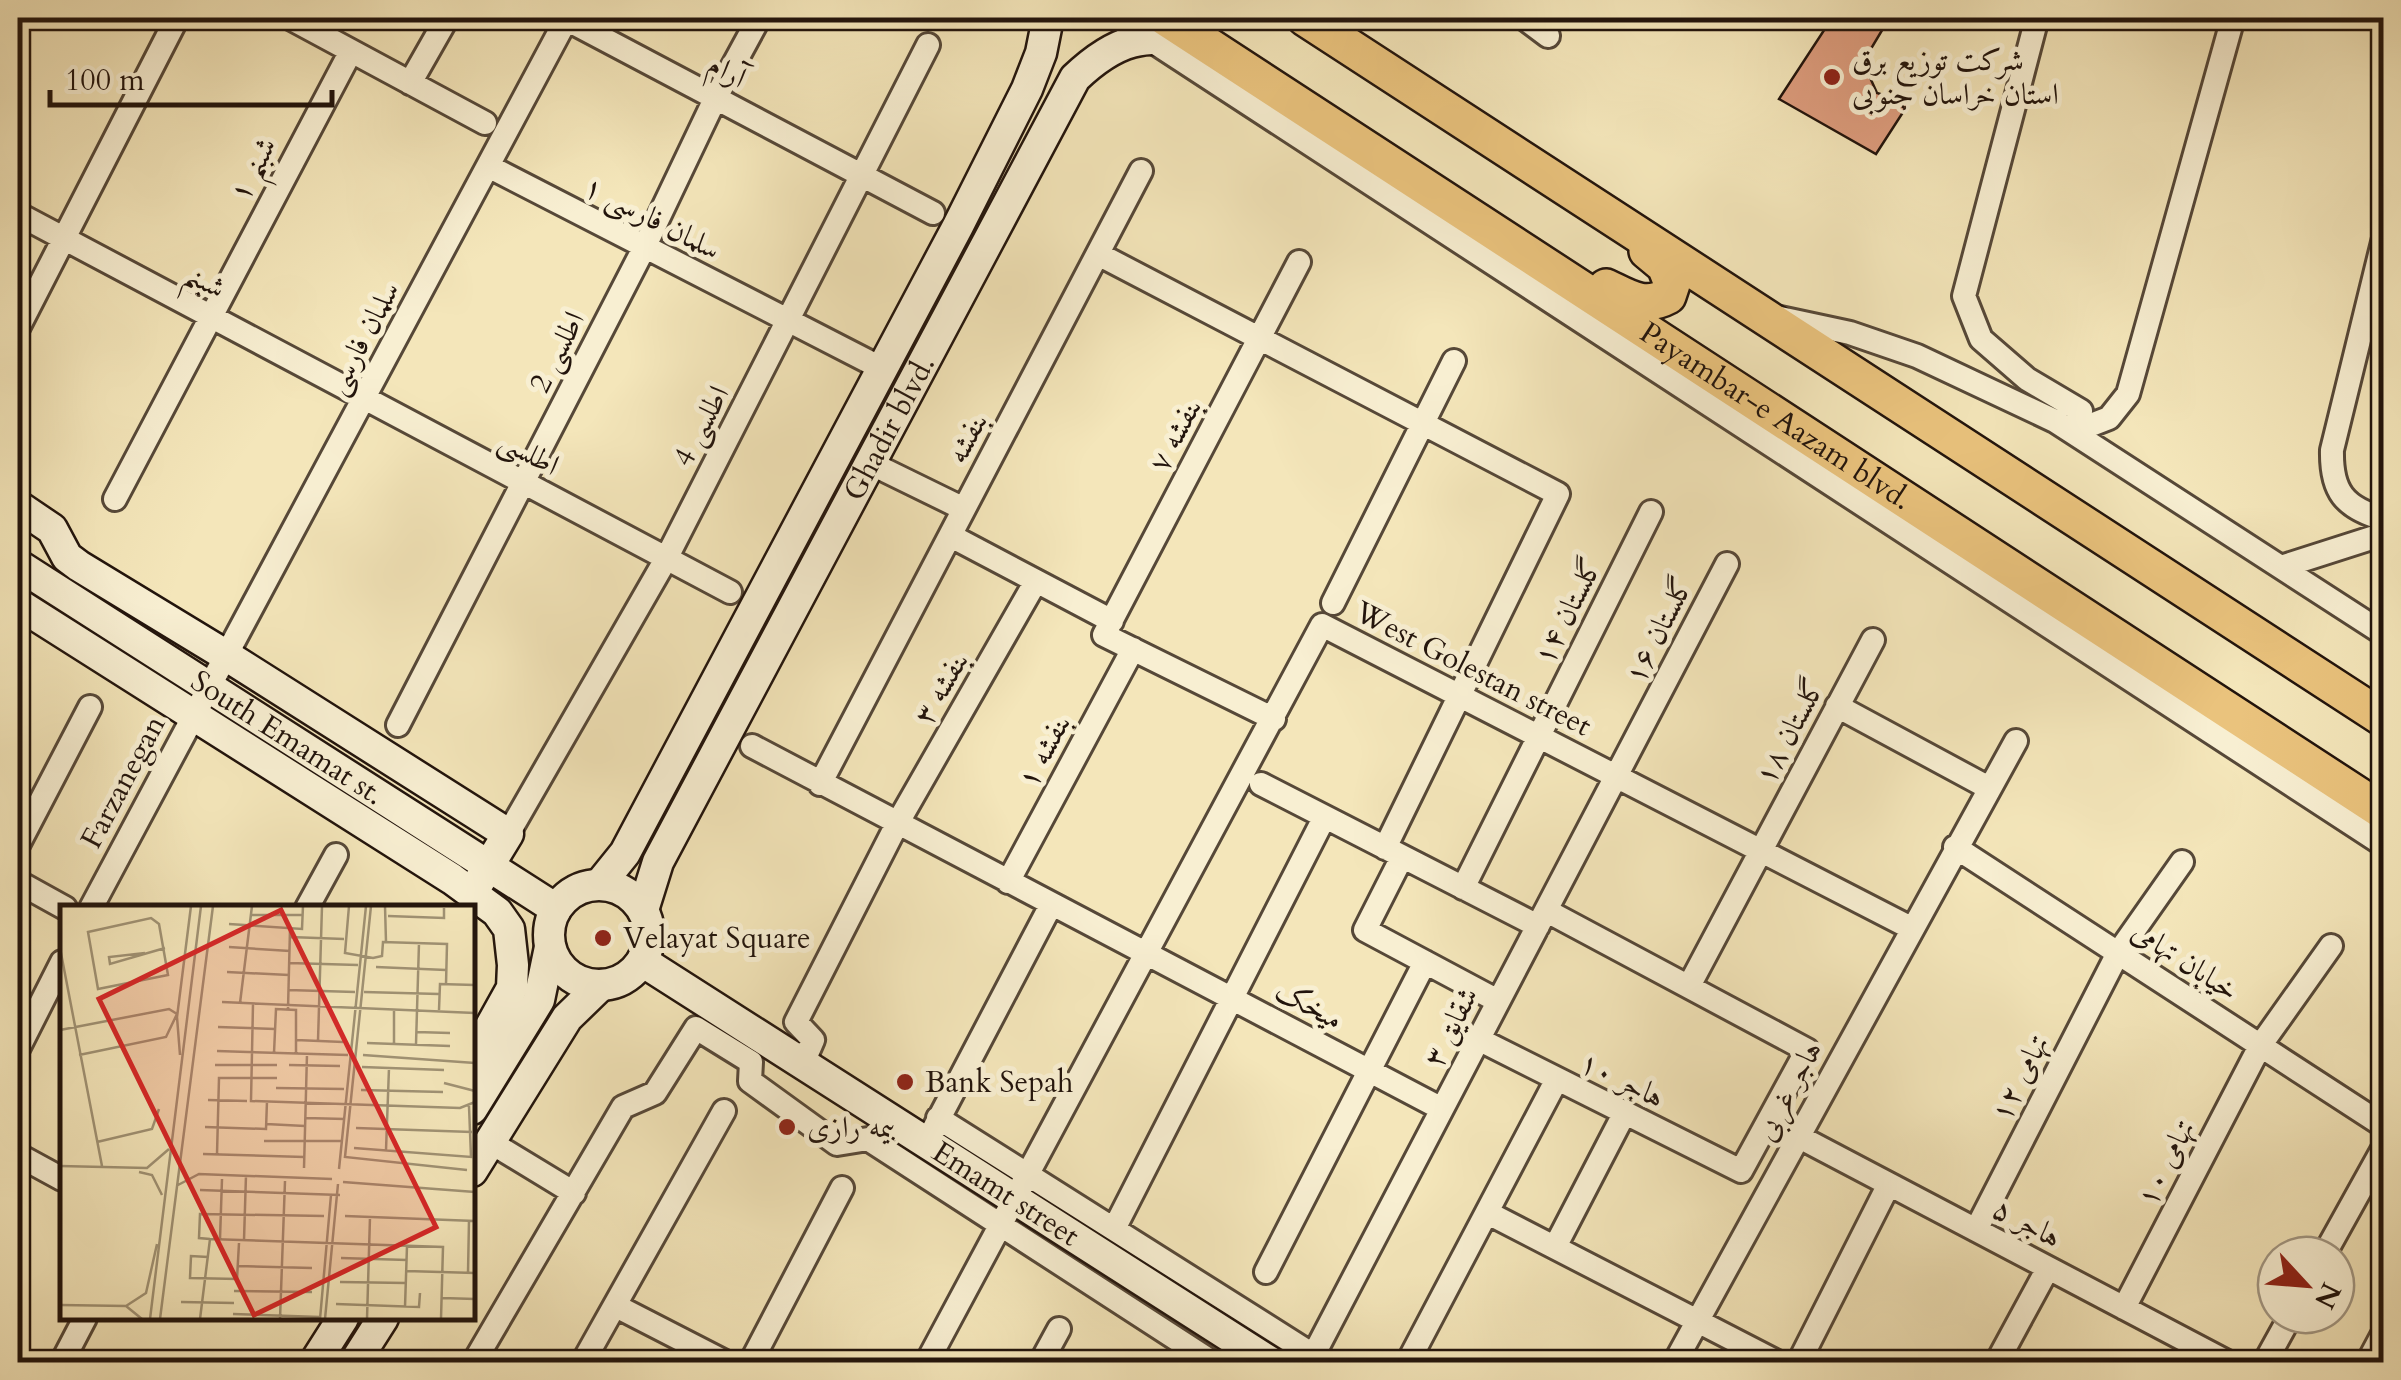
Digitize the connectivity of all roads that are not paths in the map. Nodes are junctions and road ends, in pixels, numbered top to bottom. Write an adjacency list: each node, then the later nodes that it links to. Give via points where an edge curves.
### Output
1 (177, 18): 29 (street)
2 (290, 18): 15 (street)
3 (447, 18): 16 (street)
4 (567, 18): 18 (street, آرام); 21 (street, سلمان فارسی)
5 (758, 18): 18 (street, اطلسی 2)
6 (1048, 18): 17 (main road, Ghadir blvd.)
7 (1117, 18): 12 (street)
8 (1524, 18): 13 (street)
9 (2037, 18): 42 (street, via 1964,296 1981,339 2027,379 2081,411)
10 (2233, 18): 42 (street, via 2128,394 2109,418)
11 (1310, 20): 26 (main road)
12 (1157, 28): 19 (main road, Ghadir blvd., via 1100,55); 27 (main road, Payambar-e Aazam blvd., via 1208,46); 85 (street)
13 (1548, 36)
14 (928, 45): 23 (street, اطلسی 4)
15 (351, 50): 16 (street); 34 (street, شبنم ۱)
16 (410, 83): 20 (street)
17 (1026, 89): 19 (main road, via 1050,82); 39 (main road, Ghadir blvd.)
18 (715, 99): 23 (street, آرام); 30 (street, اطلسی 2)
19 (1060, 104): 43 (main road, Ghadir blvd.)
20 (485, 123)
21 (488, 166): 30 (street, سلمان فارسی ۱); 40 (street, سلمان فارسی)
22 (1141, 172): 31 (street, بنفشه)
23 (860, 176): 24 (street, آرام); 35 (street, اطلسی 4)
24 (933, 213)
25 (18, 214): 29 (street, شبنم)
26 (1608, 217): 27 (main road, via 1665,266 1672,284 1668,296 1639,304); 33 (main road)
27 (1481, 222): 80 (main road, Payambar-e Aazam blvd.)
28 (2384, 238): 49 (street, via 2332,450 2332,474 2359,512)
29 (64, 239): 34 (street, شبنم); 36 (street)
30 (644, 248): 35 (street, سلمان فارسی ۱); 44 (street, اطلسی 2)
31 (1098, 254): 37 (street); 46 (street, بنفشه)
32 (1299, 262): 37 (street, بنفشه ۷)
33 (1757, 314): 42 (street, via 1850,332 1917,356); 71 (main road)
34 (208, 316): 40 (street, شبنم); 45 (street, شبنم ۱)
35 (789, 322): 39 (street, سلمان فارسی ۱); 52 (street, اطلسی 4)
36 (18, 328)
37 (1259, 338): 41 (street); 60 (street, بنفشه ۷)
38 (1454, 361): 41 (street)
39 (881, 368): 94 (main road, Ghadir blvd., via 626,853)
40 (364, 400): 44 (street, اطلسی); 64 (street, سلمان فارسی)
41 (1422, 423): 58 (street); 66 (street, via 1558,494)
42 (2073, 432): 55 (street)
43 (870, 462): 46 (street); 102 (main road, Ghadir blvd., via 658,862)
44 (523, 483): 52 (street, اطلسی); 72 (street, اطلسی 2)
45 (114, 499)
46 (964, 509): 51 (street, بنفشه)
47 (19, 511): 64 (main road, via 52,529 67,558)
48 (1651, 512): 73 (street, گلستان ۱۴)
49 (2384, 519)
50 (2384, 534): 55 (street)
51 (950, 536): 56 (street); 77 (street, بنفشه)
52 (666, 559): 57 (street, اطلسی); 83 (street, اطلسی 4)
53 (1727, 564): 76 (street, گلستان ۱۶)
54 (18, 565): 65 (main road, South Emamat st.)
55 (2280, 567): 61 (street)
56 (1036, 581): 60 (street); 82 (street, بنفشه ۳)
57 (730, 592)
58 (1333, 603)
59 (18, 604): 69 (main road)
60 (1108, 628): 63 (street)
61 (2384, 634)
62 (1873, 640): 67 (street, گلستان ۱۸)
63 (1133, 649): 70 (street); 93 (street, بنفشه ۱)
64 (227, 656): 65 (street, سلمان فارسی); 83 (main road)
65 (210, 685): 69 (street, Farzanegan); 91 (main road, South Emamat st.)
66 (1459, 696): 70 (street, West Golestan street, via 1322,625); 73 (street, West Golestan street); 88 (street)
67 (1837, 706): 79 (street); 87 (street, گلستان ۱۸)
68 (90, 707): 84 (street)
69 (193, 715): 96 (main road); 98 (street, Farzanegan)
70 (1274, 719): 108 (street, West Golestan street)
71 (2384, 719)
72 (398, 726)
73 (1538, 736): 76 (street, West Golestan street); 95 (street, گلستان ۱۴)
74 (2016, 741): 79 (street, هاجر غربی)
75 (752, 746): 77 (street)
76 (1616, 776): 87 (street, West Golestan street); 103 (street, گلستان ۱۶)
77 (820, 784): 82 (street)
78 (1261, 784): 81 (street)
79 (1989, 788): 86 (street, هاجر غربی)
80 (2384, 812)
81 (1324, 818): 88 (street); 114 (street)
82 (897, 824): 93 (street); 120 (street, بنفشه ۳, via 796,1022 813,1040)
83 (508, 834): 91 (main road)
84 (18, 845)
85 (2384, 846)
86 (1954, 848): 104 (street, هاجر غربی); 107 (street, خیابان تهامی)
87 (1760, 850): 104 (street, West Golestan street); 113 (street, گلستان ۱۸)
88 (1394, 853): 95 (street); 110 (street, via 1365,930)
89 (336, 855): 99 (street)
90 (2182, 862): 107 (street, تهامی ۱۲)
91 (489, 866): 96 (main road); 101 (main road, South Emamat st.)
92 (18, 882): 97 (street)
93 (1008, 882): 100 (street)
94 (600, 884): 101 (main road, via 575,891); 102 (main road, via 625,892)
95 (1463, 888): 103 (street)
96 (472, 893): 119 (main road, via 509,928 513,964 512,988)
97 (60, 905)
98 (92, 905)
99 (309, 905)
100 (1051, 905): 108 (street); 130 (street)
101 (556, 909): 106 (main road)
102 (643, 910): 109 (main road, via 649,936)
103 (1542, 919): 113 (street); 115 (street, شقایق ۳)
104 (1910, 928): 131 (street, هاجر غربی)
105 (2330, 946): 117 (street, تهامی ۱۰)
106 (550, 947): 112 (main road, via 573,978); 123 (main road, via 539,1000)
107 (2118, 953): 117 (street, خیابان تهامی); 143 (street, تهامی ۱۲)
108 (1147, 954): 114 (street, میخک); 140 (street, West Golestan street)
109 (642, 961): 112 (main road, via 623,979); 120 (main road, Emamt street)
110 (1425, 962): 115 (street); 121 (street)
111 (60, 966): 118 (street)
112 (601, 985): 132 (main road, via 566,1018)
113 (1689, 986): 127 (street, via 1806,1050)
114 (1232, 999): 121 (street, میخک); 142 (street)
115 (1498, 1002): 116 (street, شقایق ۳)
116 (1478, 1040): 122 (street, هاجر ۱۰); 124 (street, شقایق ۳)
117 (2260, 1046): 128 (street, خیابان تهامی); 149 (street, تهامی ۱۰)
118 (18, 1049)
119 (475, 1055)
120 (803, 1063): 129 (main road, Emamt street)
121 (1368, 1070): 124 (street, میخک); 147 (street)
122 (1556, 1081): 126 (street, هاجر ۱۰); 141 (street)
123 (475, 1104)
124 (1442, 1109): 158 (street, شقایق ۳)
125 (724, 1112): 148 (street)
126 (1624, 1114): 127 (street, هاجر ۱۰, via 1742,1172); 145 (street)
127 (1769, 1120): 131 (street, هاجر ۵)
128 (2384, 1126)
129 (875, 1127): 130 (main road, Emamt street); 139 (street, via 838,1144 750,1081 751,1062 696,1028 655,1093 623,1107); 140 (street)
130 (932, 1131): 140 (main road, Emamt street)
131 (1799, 1137): 137 (street, هاجر ۵); 153 (street, هاجر غربی)
132 (490, 1142): 135 (main road); 139 (street)
133 (2384, 1147): 144 (street)
134 (18, 1155): 136 (street)
135 (475, 1166)
136 (60, 1178)
137 (1889, 1184): 143 (street, هاجر ۵); 173 (street)
138 (842, 1188): 165 (street)
139 (574, 1193): 162 (street)
140 (1015, 1200): 142 (street); 166 (street, West Golestan street); 168 (street); 169 (main road, Emamt street)
141 (1488, 1213): 145 (street); 170 (street)
142 (1114, 1229): 158 (street)
143 (1976, 1230): 146 (street, هاجر ۵)
144 (2335, 1235)
145 (1555, 1247): 153 (street)
146 (2048, 1268): 149 (street, هاجر ۵); 174 (street)
147 (1266, 1272)
148 (616, 1306): 163 (street); 164 (street)
149 (2124, 1308): 157 (street, هاجر ۵)
150 (84, 1320): 159 (street)
151 (342, 1320): 160 (main road)
152 (382, 1320): 161 (main road)
153 (1697, 1321): 171 (street, هاجر غربی); 172 (street)
154 (1059, 1329): 167 (street)
155 (2384, 1332): 177 (street)
156 (2281, 1335): 176 (street)
157 (2202, 1357): 175 (street, هاجر ۵)
158 (1319, 1359)
159 (62, 1362)
160 (315, 1362)
161 (356, 1362)
162 (474, 1362)
163 (584, 1362)
164 (725, 1362)
165 (750, 1362)
166 (928, 1362)
167 (1042, 1362)
168 (1212, 1362)
169 (1270, 1362)
170 (1408, 1362)
171 (1674, 1362)
172 (1777, 1362)
173 (1799, 1362)
174 (1997, 1362)
175 (2227, 1362)
176 (2266, 1362)
177 (2368, 1362)

